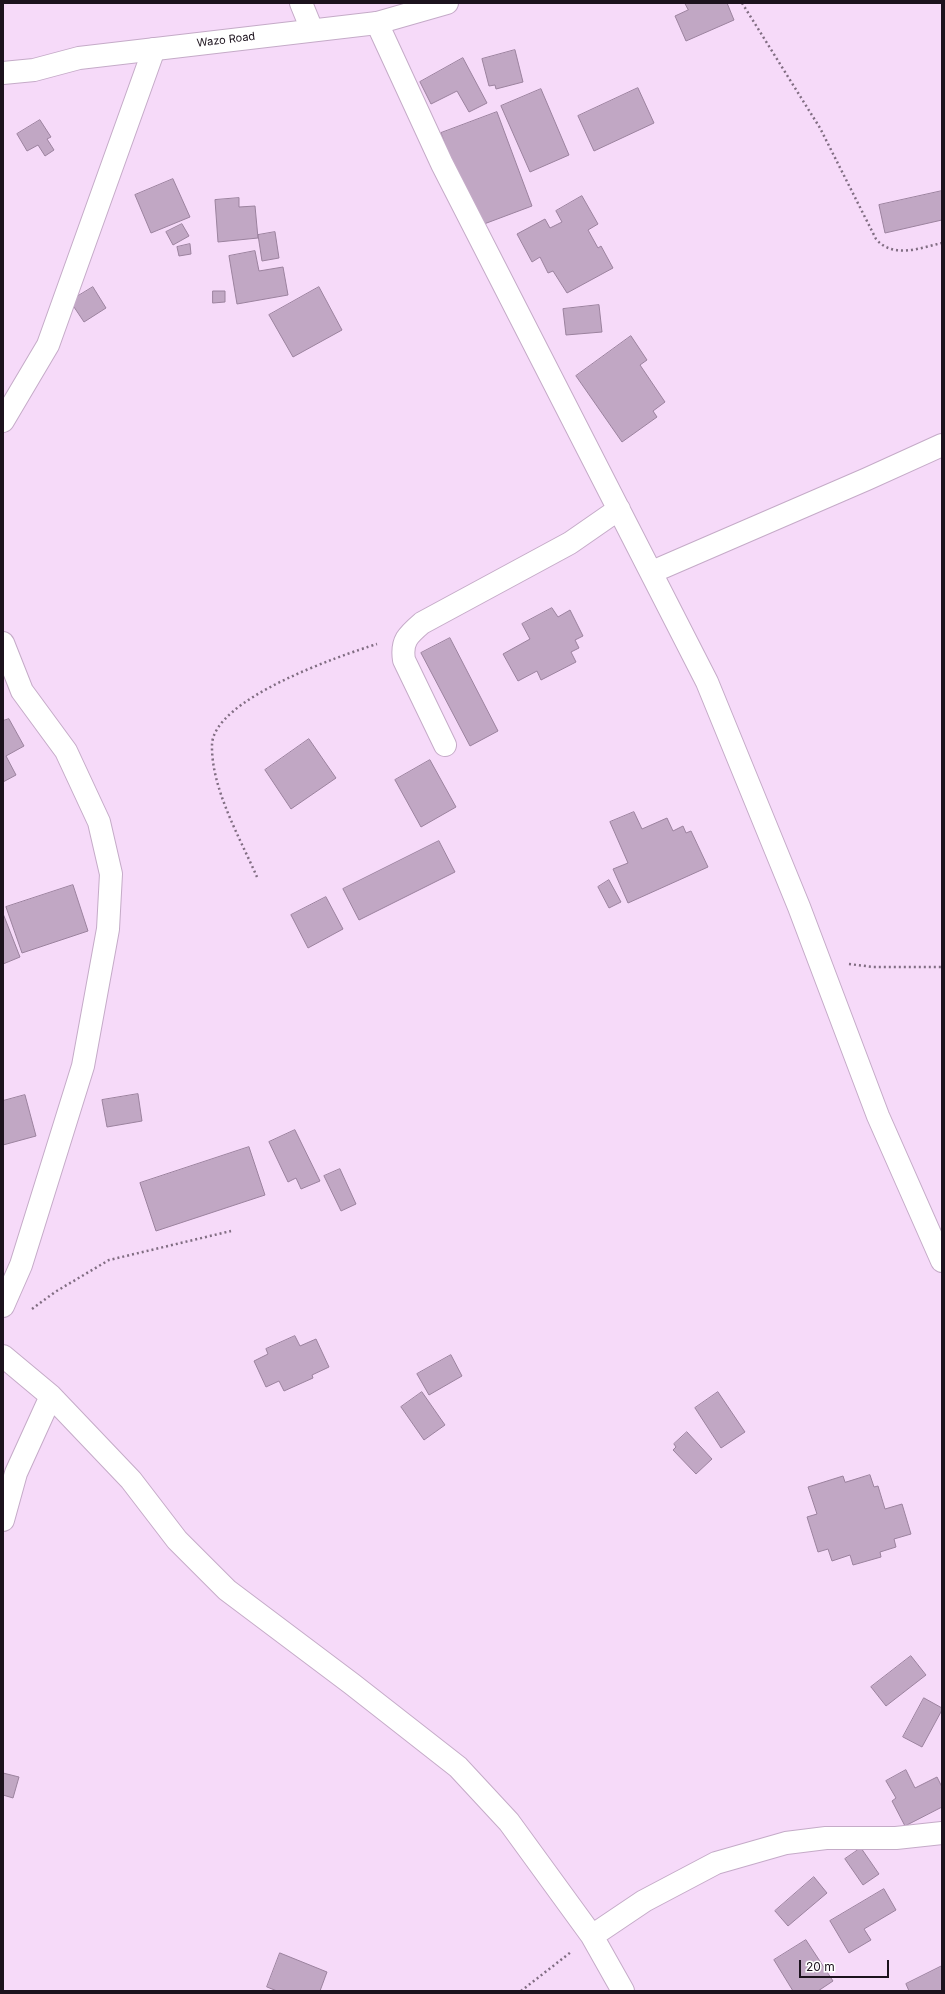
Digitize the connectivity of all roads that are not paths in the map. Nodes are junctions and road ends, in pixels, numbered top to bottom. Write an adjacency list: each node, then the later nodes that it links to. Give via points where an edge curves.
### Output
1 (301, 3): 4 (street)
2 (447, 3): 3 (street, Wazo Road)
3 (377, 23): 4 (street, Wazo Road); 9 (street, via 442,164)
4 (312, 30): 5 (street, Wazo Road)
5 (154, 49): 6 (street, Wazo Road, via 79,58 34,70); 7 (street, via 48,346)
6 (3, 73)
7 (3, 421)
8 (942, 445): 10 (street)
9 (619, 509): 10 (street); 12 (street, via 570,543 422,623 408,636 402,650 404,660)
10 (652, 572): 13 (street, via 707,682 820,962 878,1116)
11 (3, 643): 14 (street, via 22,691 66,751 99,822 111,874 108,929 83,1066 21,1265)
12 (445, 745)
13 (942, 1261)
14 (3, 1306)
15 (3, 1356): 16 (street)
16 (51, 1396): 17 (street, via 16,1473); 19 (street, via 131,1480 177,1540 227,1590 458,1767 509,1822)
17 (3, 1520)
18 (942, 1833): 19 (street, via 896,1838 826,1838 786,1843 716,1863 644,1901)
19 (592, 1936): 20 (street)
20 (623, 1991)

